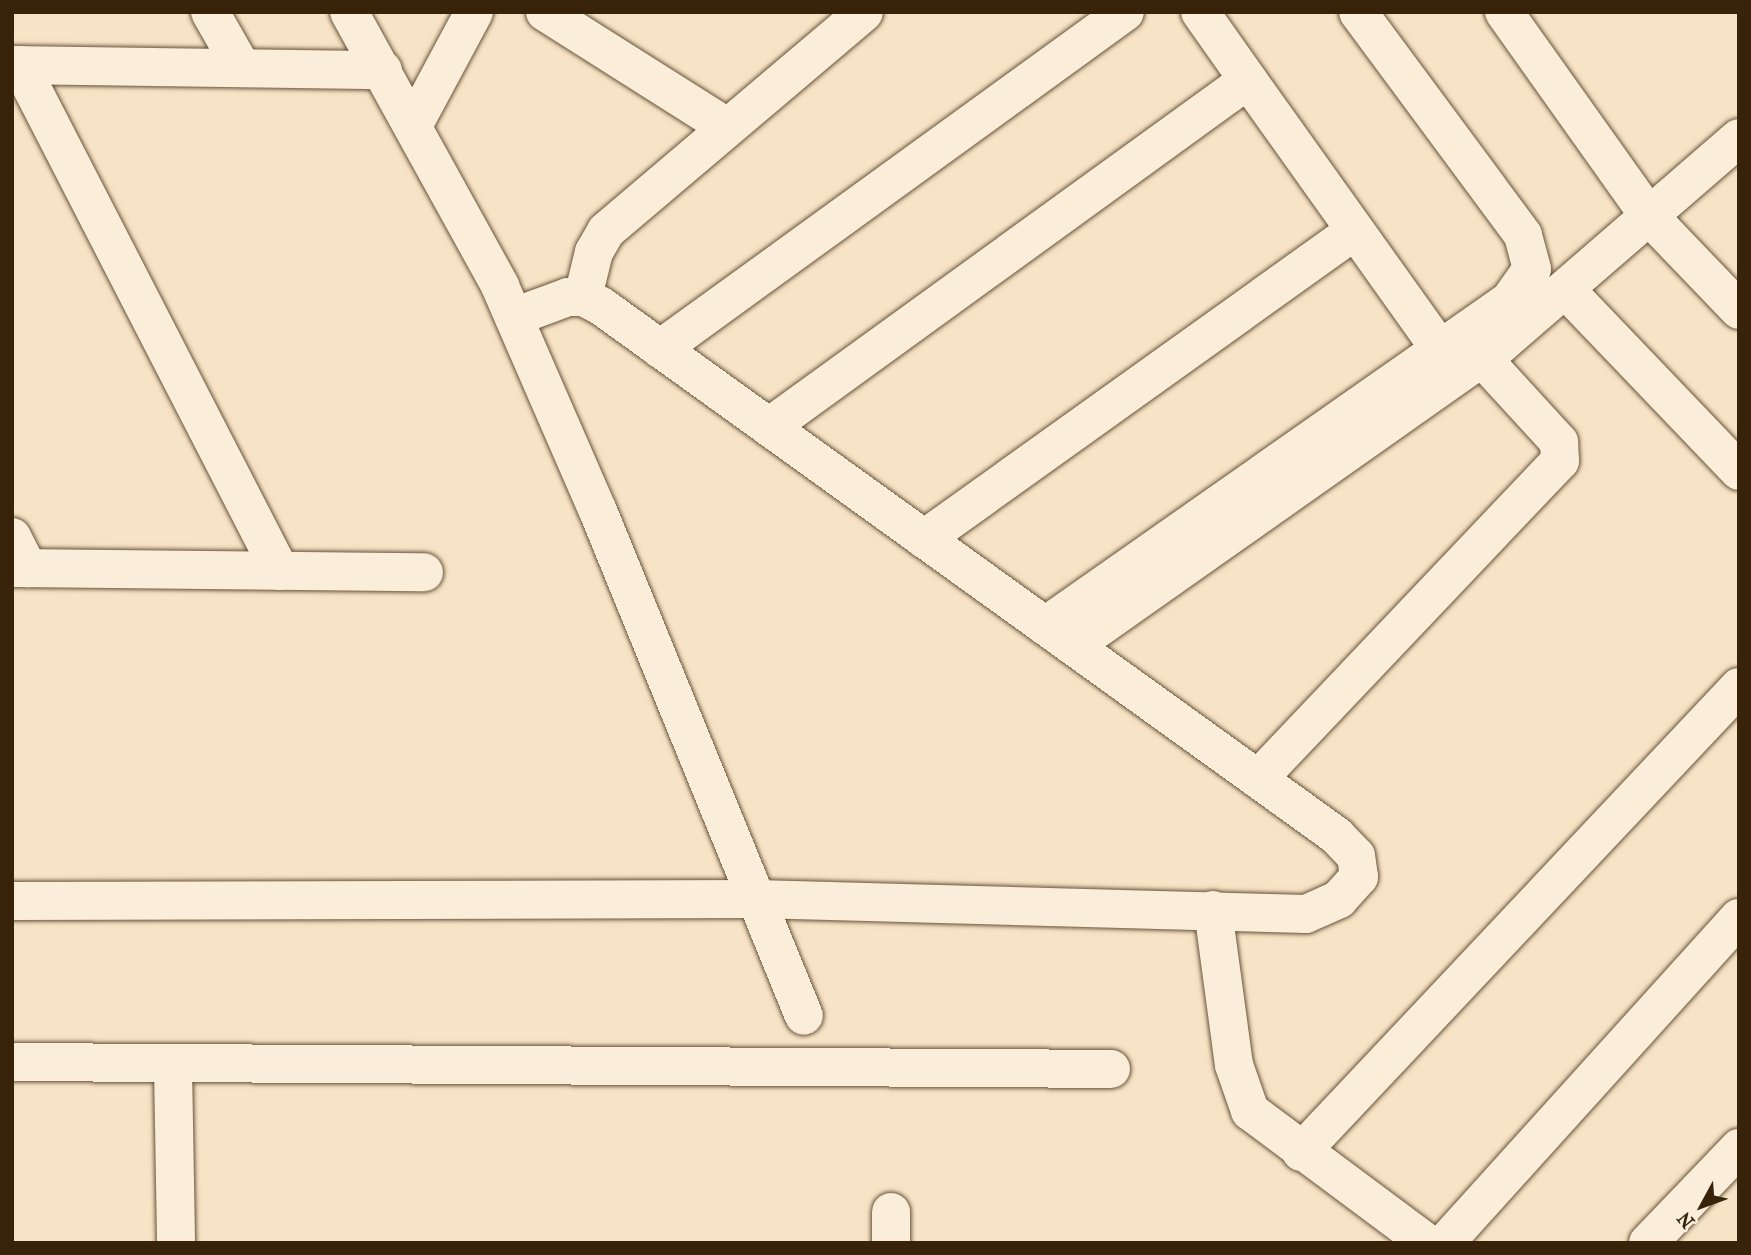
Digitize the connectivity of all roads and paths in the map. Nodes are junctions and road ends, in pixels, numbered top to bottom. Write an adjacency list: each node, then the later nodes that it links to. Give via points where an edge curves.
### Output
1 (210, 12): 11 (street)
2 (349, 12): 12 (street)
3 (474, 12): 14 (street)
4 (545, 12): 15 (street)
5 (1125, 12): 24 (street)
6 (1200, 12): 13 (street)
7 (1358, 12): 23 (street, via 1523,235 1532,269 1510,300)
8 (1504, 12): 17 (street)
9 (849, 16): 15 (street)
10 (16, 65): 11 (street); 30 (street)
11 (242, 68): 12 (street)
12 (383, 70): 14 (street)
13 (1248, 80): 18 (street); 26 (street)
14 (414, 124): 22 (street)
15 (725, 126): 20 (street, via 606,231 594,252)
16 (1739, 138): 17 (street)
17 (1649, 216): 19 (street); 21 (street)
18 (1353, 232): 23 (street); 28 (street)
19 (1566, 290): 25 (street); 27 (street)
20 (583, 297): 22 (street, via 568,297); 24 (street)
21 (1739, 310)
22 (514, 317): 35 (street)
23 (1439, 348): 32 (street)
24 (660, 349): 26 (street)
25 (1482, 358): 32 (street); 34 (street, via 1559,442 1560,461)
26 (769, 427): 28 (street)
27 (1739, 471)
28 (924, 539): 32 (street)
29 (18, 558): 30 (street)
30 (280, 571): 31 (street)
31 (424, 572)
32 (1059, 636): 34 (street)
33 (1739, 687): 44 (street)
34 (1258, 779): 37 (street, via 1337,836 1356,856 1359,877 1339,899 1306,914)
35 (757, 899): 36 (street); 37 (street); 39 (street)
36 (12, 901)
37 (1213, 910): 44 (street, via 1234,1065 1250,1111)
38 (1739, 918): 47 (street)
39 (804, 1016)
40 (12, 1062): 41 (street)
41 (173, 1067): 42 (street); 45 (street)
42 (1111, 1069)
43 (1739, 1148): 48 (street)
44 (1301, 1152): 46 (street)
45 (176, 1243)
46 (1427, 1243)
47 (1445, 1243)
48 (1648, 1243)

